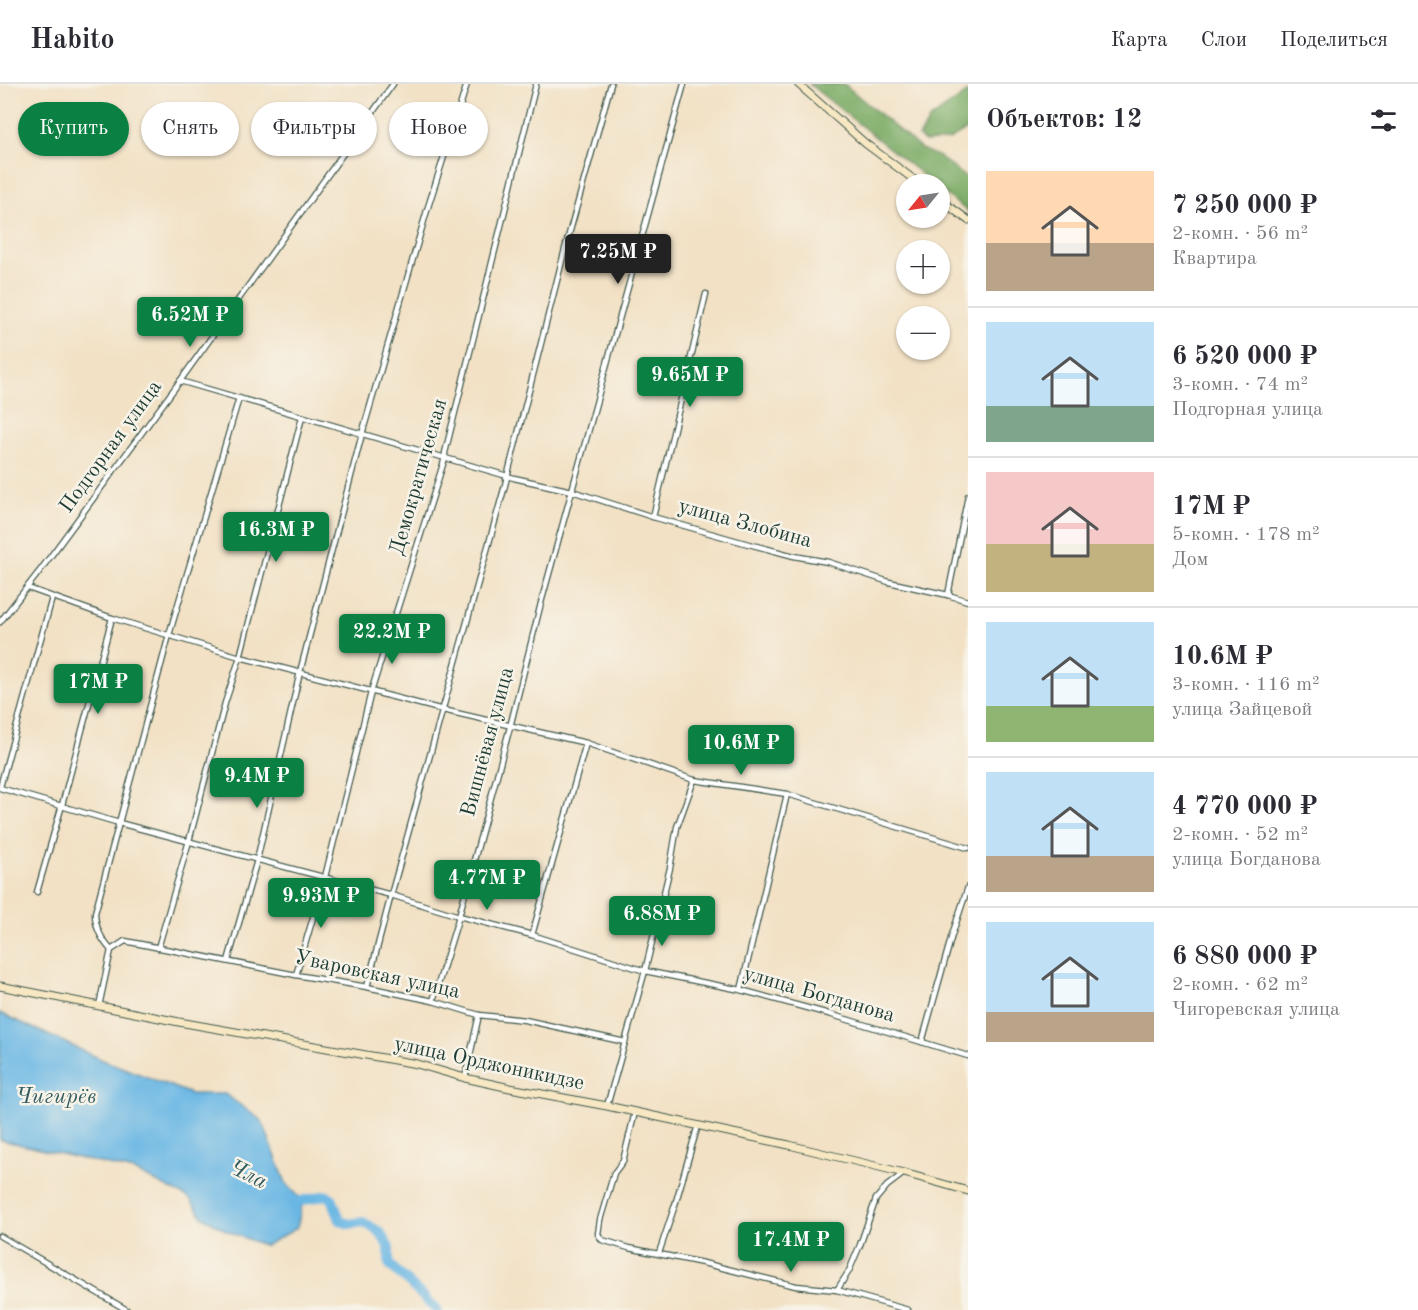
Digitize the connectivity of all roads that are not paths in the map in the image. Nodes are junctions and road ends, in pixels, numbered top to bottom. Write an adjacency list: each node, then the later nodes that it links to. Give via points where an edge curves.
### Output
1 (393, 84): 11 (street, Подгорная улица)
2 (467, 84): 14 (street)
3 (536, 84): 15 (street, Демократическая)
4 (611, 84): 16 (street)
5 (684, 84): 17 (street, Вишнёвая улица)
6 (798, 84): 7 (street)
7 (906, 174)
8 (950, 207): 9 (street)
9 (968, 220)
10 (706, 294): 19 (street)
11 (180, 381): 12 (street, улица Злобина); 20 (street, Подгорная улица)
12 (239, 398): 13 (street, улица Злобина); 26 (street)
13 (302, 417): 14 (street, улица Злобина); 27 (street)
14 (362, 434): 15 (street, улица Злобина); 28 (street)
15 (445, 458): 16 (street, улица Злобина); 29 (street, Демократическая)
16 (507, 477): 17 (street, улица Злобина); 30 (street)
17 (572, 491): 19 (street, улица Злобина); 31 (street, Вишнёвая улица)
18 (968, 496): 21 (street)
19 (653, 517): 21 (street, улица Злобина)
20 (28, 588): 22 (street); 25 (street, Подгорная улица)
21 (948, 595): 23 (street, улица Злобина)
22 (52, 598): 24 (street); 34 (street)
23 (968, 602)
24 (112, 618): 26 (street); 36 (street)
25 (0, 622)
26 (169, 635): 27 (street); 37 (street)
27 (240, 657): 28 (street); 38 (street)
28 (300, 672): 29 (street); 40 (street)
29 (371, 692): 30 (street); 41 (street, Демократическая)
30 (443, 710): 31 (street); 44 (street)
31 (510, 726): 32 (street); 45 (street, Вишнёвая улица)
32 (586, 743): 33 (street); 46 (street)
33 (694, 780): 35 (street); 50 (street, via 677,827)
34 (0, 788): 36 (street, улица Богданова)
35 (787, 794): 39 (street); 54 (street)
36 (62, 805): 37 (street, улица Богданова); 43 (street)
37 (119, 823): 38 (street, улица Богданова); 48 (street, via 95,913 99,934)
38 (189, 842): 40 (street, улица Богданова); 47 (street)
39 (968, 848)
40 (257, 860): 41 (street, улица Богданова); 49 (street)
41 (325, 877): 44 (street, улица Богданова); 51 (street, Демократическая)
42 (968, 887): 59 (street)
43 (37, 892)
44 (391, 895): 45 (street, улица Богданова); 53 (street)
45 (459, 916): 46 (street, улица Богданова); 55 (street, Вишнёвая улица)
46 (532, 935): 50 (street, улица Богданова)
47 (158, 948): 48 (street, Уваровская улица, via 125,941); 49 (street, Уваровская улица)
48 (111, 950): 56 (street)
49 (228, 961): 51 (street, Уваровская улица)
50 (645, 971): 54 (street, улица Богданова); 58 (street)
51 (296, 975): 53 (street, Уваровская улица)
52 (0, 986): 56 (street, улица Орджоникидзе)
53 (367, 987): 55 (street, Уваровская улица)
54 (741, 990): 59 (street, улица Богданова)
55 (433, 1001): 57 (street, Уваровская улица)
56 (99, 1006): 61 (street, улица Орджоникидзе, via 417,1064)
57 (479, 1014): 58 (street, Уваровская улица); 61 (street)
58 (625, 1042): 62 (street)
59 (922, 1042): 60 (street, улица Богданова)
60 (968, 1056)
61 (465, 1078): 62 (street, улица Орджоникидзе)
62 (607, 1106): 63 (street, улица Орджоникидзе)
63 (635, 1112): 64 (street, улица Орджоникидзе); 68 (street, via 598,1234 602,1240)
64 (698, 1125): 65 (street, улица Орджоникидзе); 68 (street)
65 (904, 1173): 66 (street, улица Орджоникидзе); 69 (street, via 876,1199 861,1245)
66 (968, 1191)
67 (0, 1236): 70 (street)
68 (659, 1253): 69 (street, via 796,1286)
69 (837, 1290): 71 (street)
70 (127, 1310)
71 (908, 1310)

